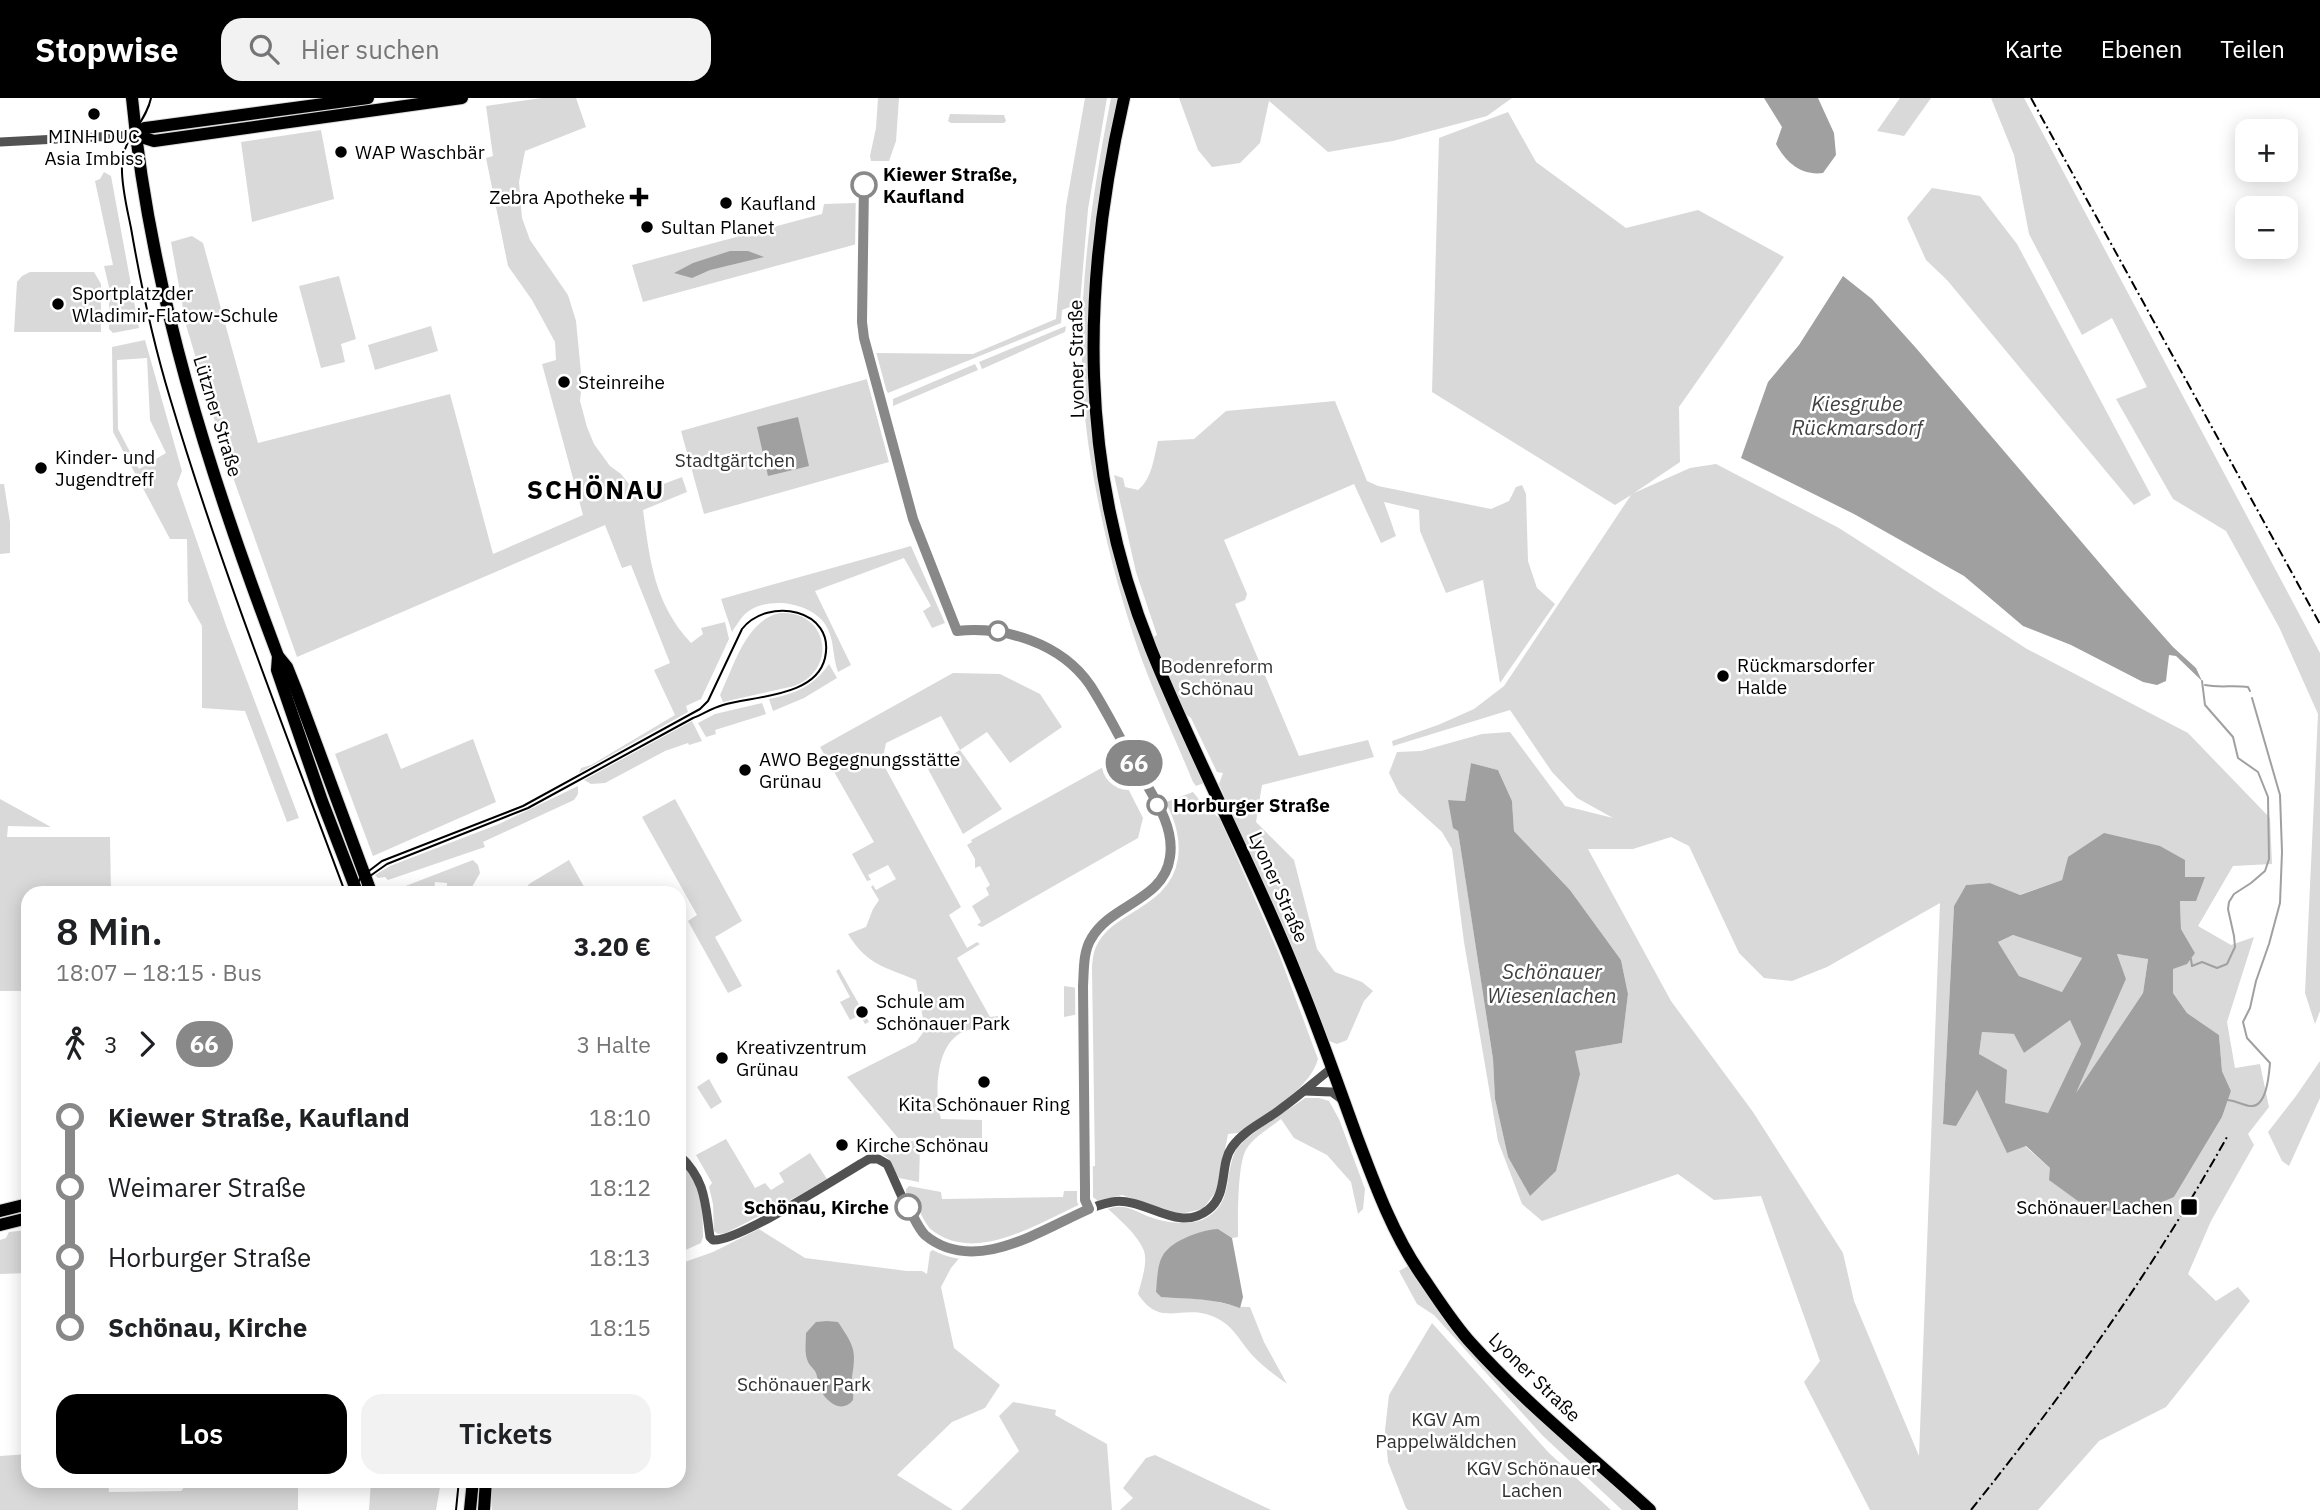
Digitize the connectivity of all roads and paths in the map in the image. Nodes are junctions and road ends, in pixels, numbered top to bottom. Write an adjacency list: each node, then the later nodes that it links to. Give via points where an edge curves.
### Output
1 (132, 98): 5 (main road, Lützner Straße)
2 (368, 98): 5 (main road, via 145,128)
3 (462, 98): 5 (main road, via 154,141)
4 (1124, 99): 10 (main road, Lyoner Straße, via 1100,239 1093,327 1094,404 1113,523 1150,646 1247,859)
5 (135, 135): 6 (street); 7 (main road, Lützner Straße, via 170,326 224,507)
6 (0, 142)
7 (278, 656): 8 (main road, Lützner Straße, via 277,670 303,748); 9 (main road, Lützner Straße, via 297,692)
8 (356, 886)
9 (369, 886)
10 (1332, 1068): 11 (street); 12 (main road, Lyoner Straße)
11 (1303, 1091): 12 (street, via 1332,1092); 13 (street, via 1239,1137 1230,1150 1221,1193 1209,1209 1175,1218 1132,1202 1113,1202 983,1253 942,1245 924,1234 887,1164 878,1159 869,1159 759,1223 713,1240 707,1200)
12 (1344, 1101): 22 (main road, Lyoner Straße, via 1388,1214 1416,1268 1469,1341)
13 (686, 1165)
14 (21, 1206): 15 (main road)
15 (0, 1212)
16 (21, 1220): 17 (main road)
17 (0, 1225)
18 (472, 1488): 20 (main road)
19 (485, 1488): 21 (main road)
20 (470, 1510)
21 (484, 1510)
22 (1650, 1510)

